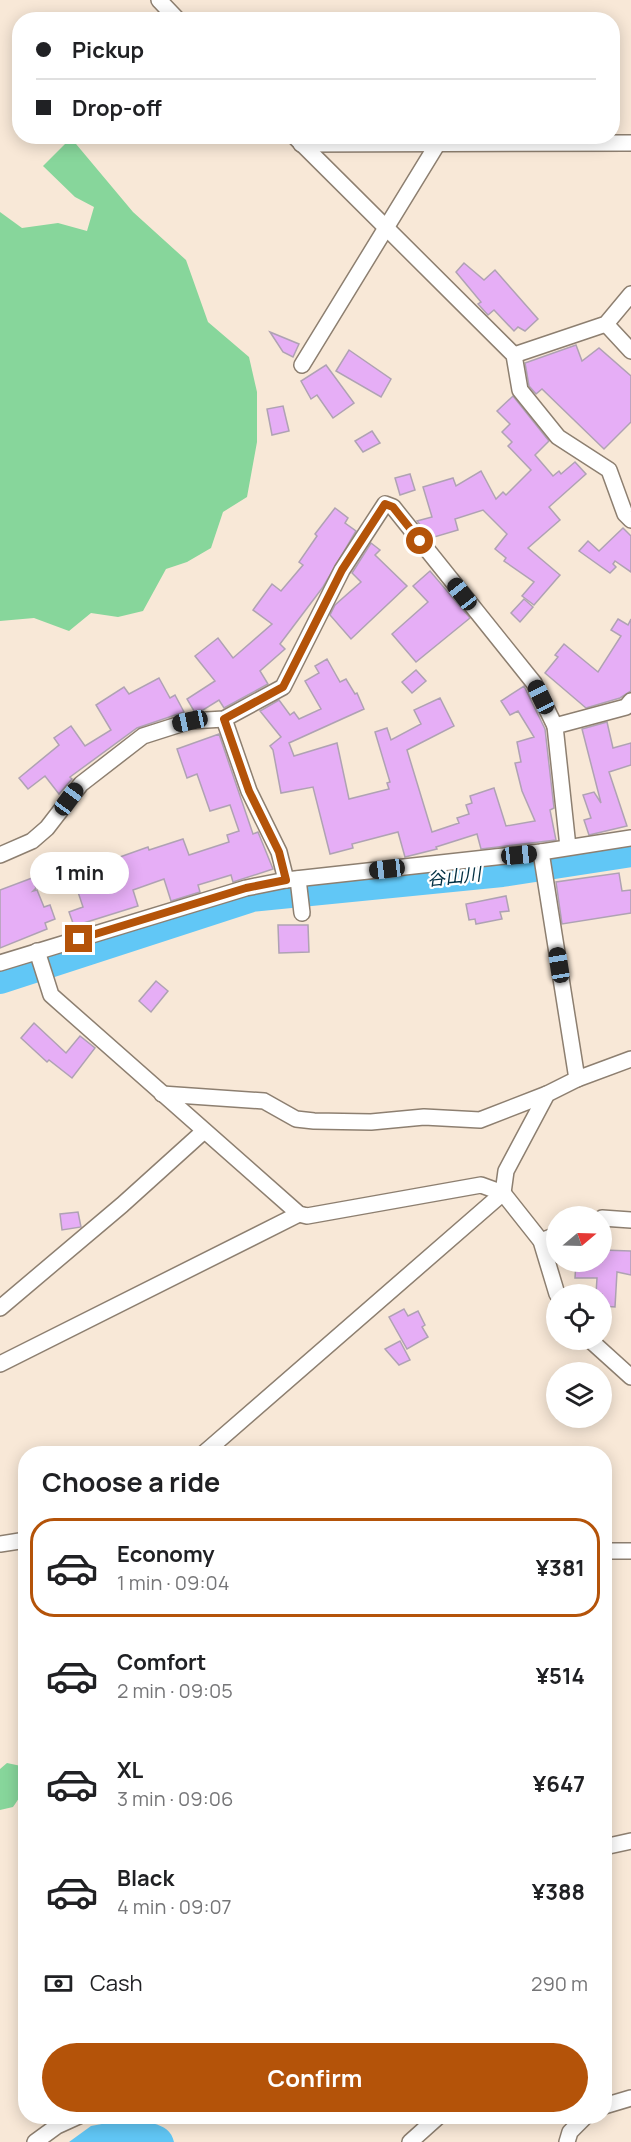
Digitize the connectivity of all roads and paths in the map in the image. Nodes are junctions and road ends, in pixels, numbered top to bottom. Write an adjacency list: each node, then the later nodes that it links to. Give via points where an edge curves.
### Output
1 (159, 0): 2 (street)
2 (170, 12)
3 (301, 144): 5 (street)
4 (437, 144): 5 (street)
5 (386, 227): 9 (street); 10 (street)
6 (631, 294): 7 (street)
7 (606, 324): 8 (street); 9 (street)
8 (631, 351)
9 (514, 355): 11 (street, via 520,390 558,437 609,470 625,514)
10 (302, 365)
11 (631, 520)
12 (631, 701): 14 (street, via 626,707)
13 (224, 719): 14 (street, via 283,687 342,570 385,504 393,507 534,682); 18 (street, via 190,721 143,736 81,784 32,841); 19 (street, via 249,791)
14 (555, 726): 16 (street)
15 (631, 838): 16 (street)
16 (568, 847): 17 (street)
17 (541, 852): 19 (street); 24 (street)
18 (0, 855)
19 (292, 880): 20 (street); 21 (street, via 246,888)
20 (302, 913)
21 (37, 952): 22 (street); 25 (street, via 51,995)
22 (0, 963)
23 (631, 1059): 24 (street)
24 (577, 1078): 26 (street)
25 (162, 1094): 26 (street, via 264,1101 296,1119 370,1122 424,1117 480,1120); 27 (street)
26 (546, 1094): 28 (street, via 506,1171)
27 (204, 1131): 29 (street); 35 (street)
28 (503, 1193): 29 (street, via 481,1185 373,1206); 33 (street); 39 (street)
29 (299, 1214): 37 (street)
30 (612, 1219): 31 (street)
31 (631, 1220)
32 (546, 1239): 33 (street)
33 (541, 1241): 34 (street)
34 (554, 1284)
35 (0, 1308)
36 (601, 1350): 38 (street)
37 (0, 1364)
38 (631, 1377)
39 (212, 1446)
40 (18, 1541): 41 (street)
41 (0, 1544)
42 (612, 1551): 43 (street)
43 (631, 1551)
44 (631, 1841): 45 (street)
45 (612, 1845)
46 (631, 2098): 47 (street)
47 (612, 2104)
48 (61, 2124): 51 (street)
49 (430, 2124): 52 (street)
50 (578, 2124): 53 (street)
51 (35, 2142)
52 (410, 2142)
53 (567, 2142)

